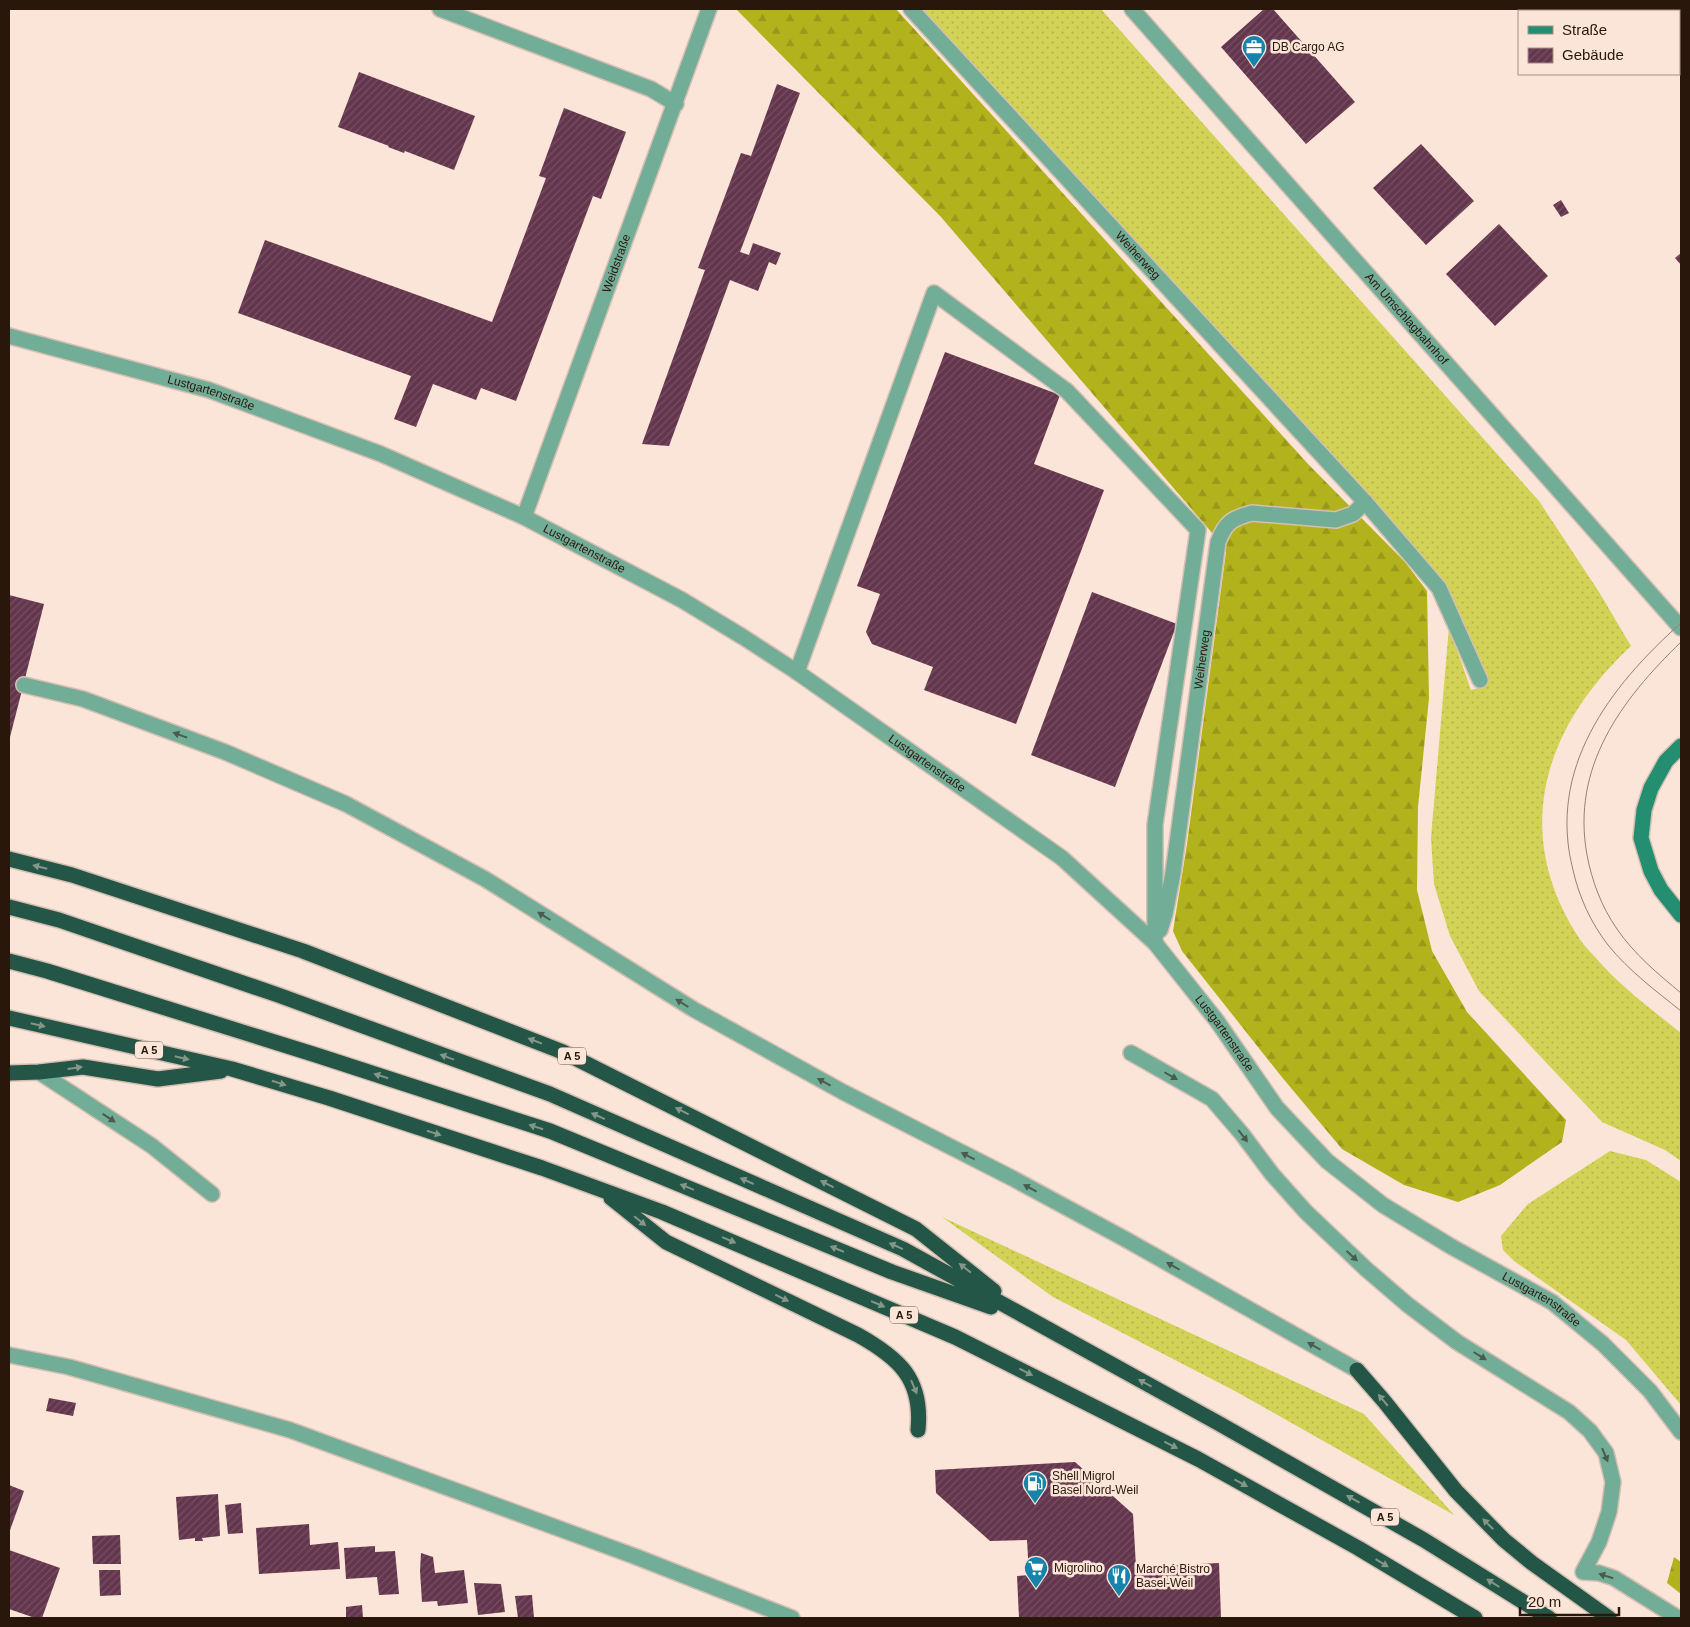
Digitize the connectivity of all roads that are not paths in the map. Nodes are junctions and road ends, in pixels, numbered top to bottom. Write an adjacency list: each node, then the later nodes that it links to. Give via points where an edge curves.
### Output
1 (440, 9): 5 (street, via 651,89)
2 (710, 9): 5 (street, Weidstraße)
3 (911, 9): 7 (street, Weiherweg)
4 (1132, 9): 9 (street, Am Umschlagbahnhof)
5 (676, 104): 8 (street, Weidstraße)
6 (9, 336): 8 (street, Lustgartenstraße, via 209,390 381,454)
7 (1365, 502): 11 (street, Weiherweg, via 1439,588); 17 (street, Weiherweg, via 1353,514 1336,520 1252,513 1240,516 1222,531 1173,873)
8 (524, 517): 10 (street, Lustgartenstraße, via 682,600)
9 (1681, 628)
10 (797, 672): 17 (street, Lustgartenstraße, via 1062,858); 17 (street, via 934,293 1067,391 1198,530 1155,824)
11 (1480, 680)
12 (24, 685): 28 (street, one-way to 12, via 1125,1239 843,1092 693,1009 485,879 346,804 225,752 83,699)
13 (1681, 746): 16 (main road, via 1666,761 1651,788 1644,810 1641,838 1651,871)
14 (9, 859): 26 (highway, A 5, one-way to 14, via 916,1229 563,1052 303,951 72,875)
15 (9, 907): 26 (highway, A 5, one-way to 15, via 903,1249 550,1094 268,992 59,920)
16 (1681, 915)
17 (1155, 943): 30 (street, Lustgartenstraße, via 1217,1021 1277,1108 1327,1161 1383,1205 1552,1302 1603,1344 1650,1391)
18 (9, 960): 26 (highway, A 5, one-way to 18, via 892,1272 550,1131)
19 (9, 1018): 21 (highway, A 5, one-way to 21)
20 (1131, 1053): 35 (street, via 1212,1099 1306,1212 1408,1305 1457,1342 1569,1412 1590,1431 1606,1453 1613,1482 1609,1512 1599,1542 1583,1572 1614,1578)
21 (232, 1070): 23 (highway, one-way to 21, via 83,1066 158,1079); 24 (highway, A 5, one-way to 24, via 338,1101)
22 (9, 1072): 23 (highway)
23 (39, 1072): 25 (street, one-way to 25, via 152,1146)
24 (602, 1190): 29 (highway, one-way to 29, via 666,1242 877,1346 895,1360 915,1387 920,1413); 32 (highway, A 5, one-way to 32, via 662,1212 955,1337 1198,1459 1358,1548)
25 (212, 1194)
26 (1030, 1320): 33 (highway, A 5, one-way to 26, via 1424,1540)
27 (9, 1355): 31 (street, via 70,1367 290,1430 634,1556)
28 (1357, 1370): 34 (highway, one-way to 28, via 1504,1540 1456,1491)
29 (918, 1430)
30 (1681, 1432)
31 (792, 1618)
32 (1474, 1618)
33 (1549, 1618)
34 (1609, 1618)
35 (1678, 1618)

